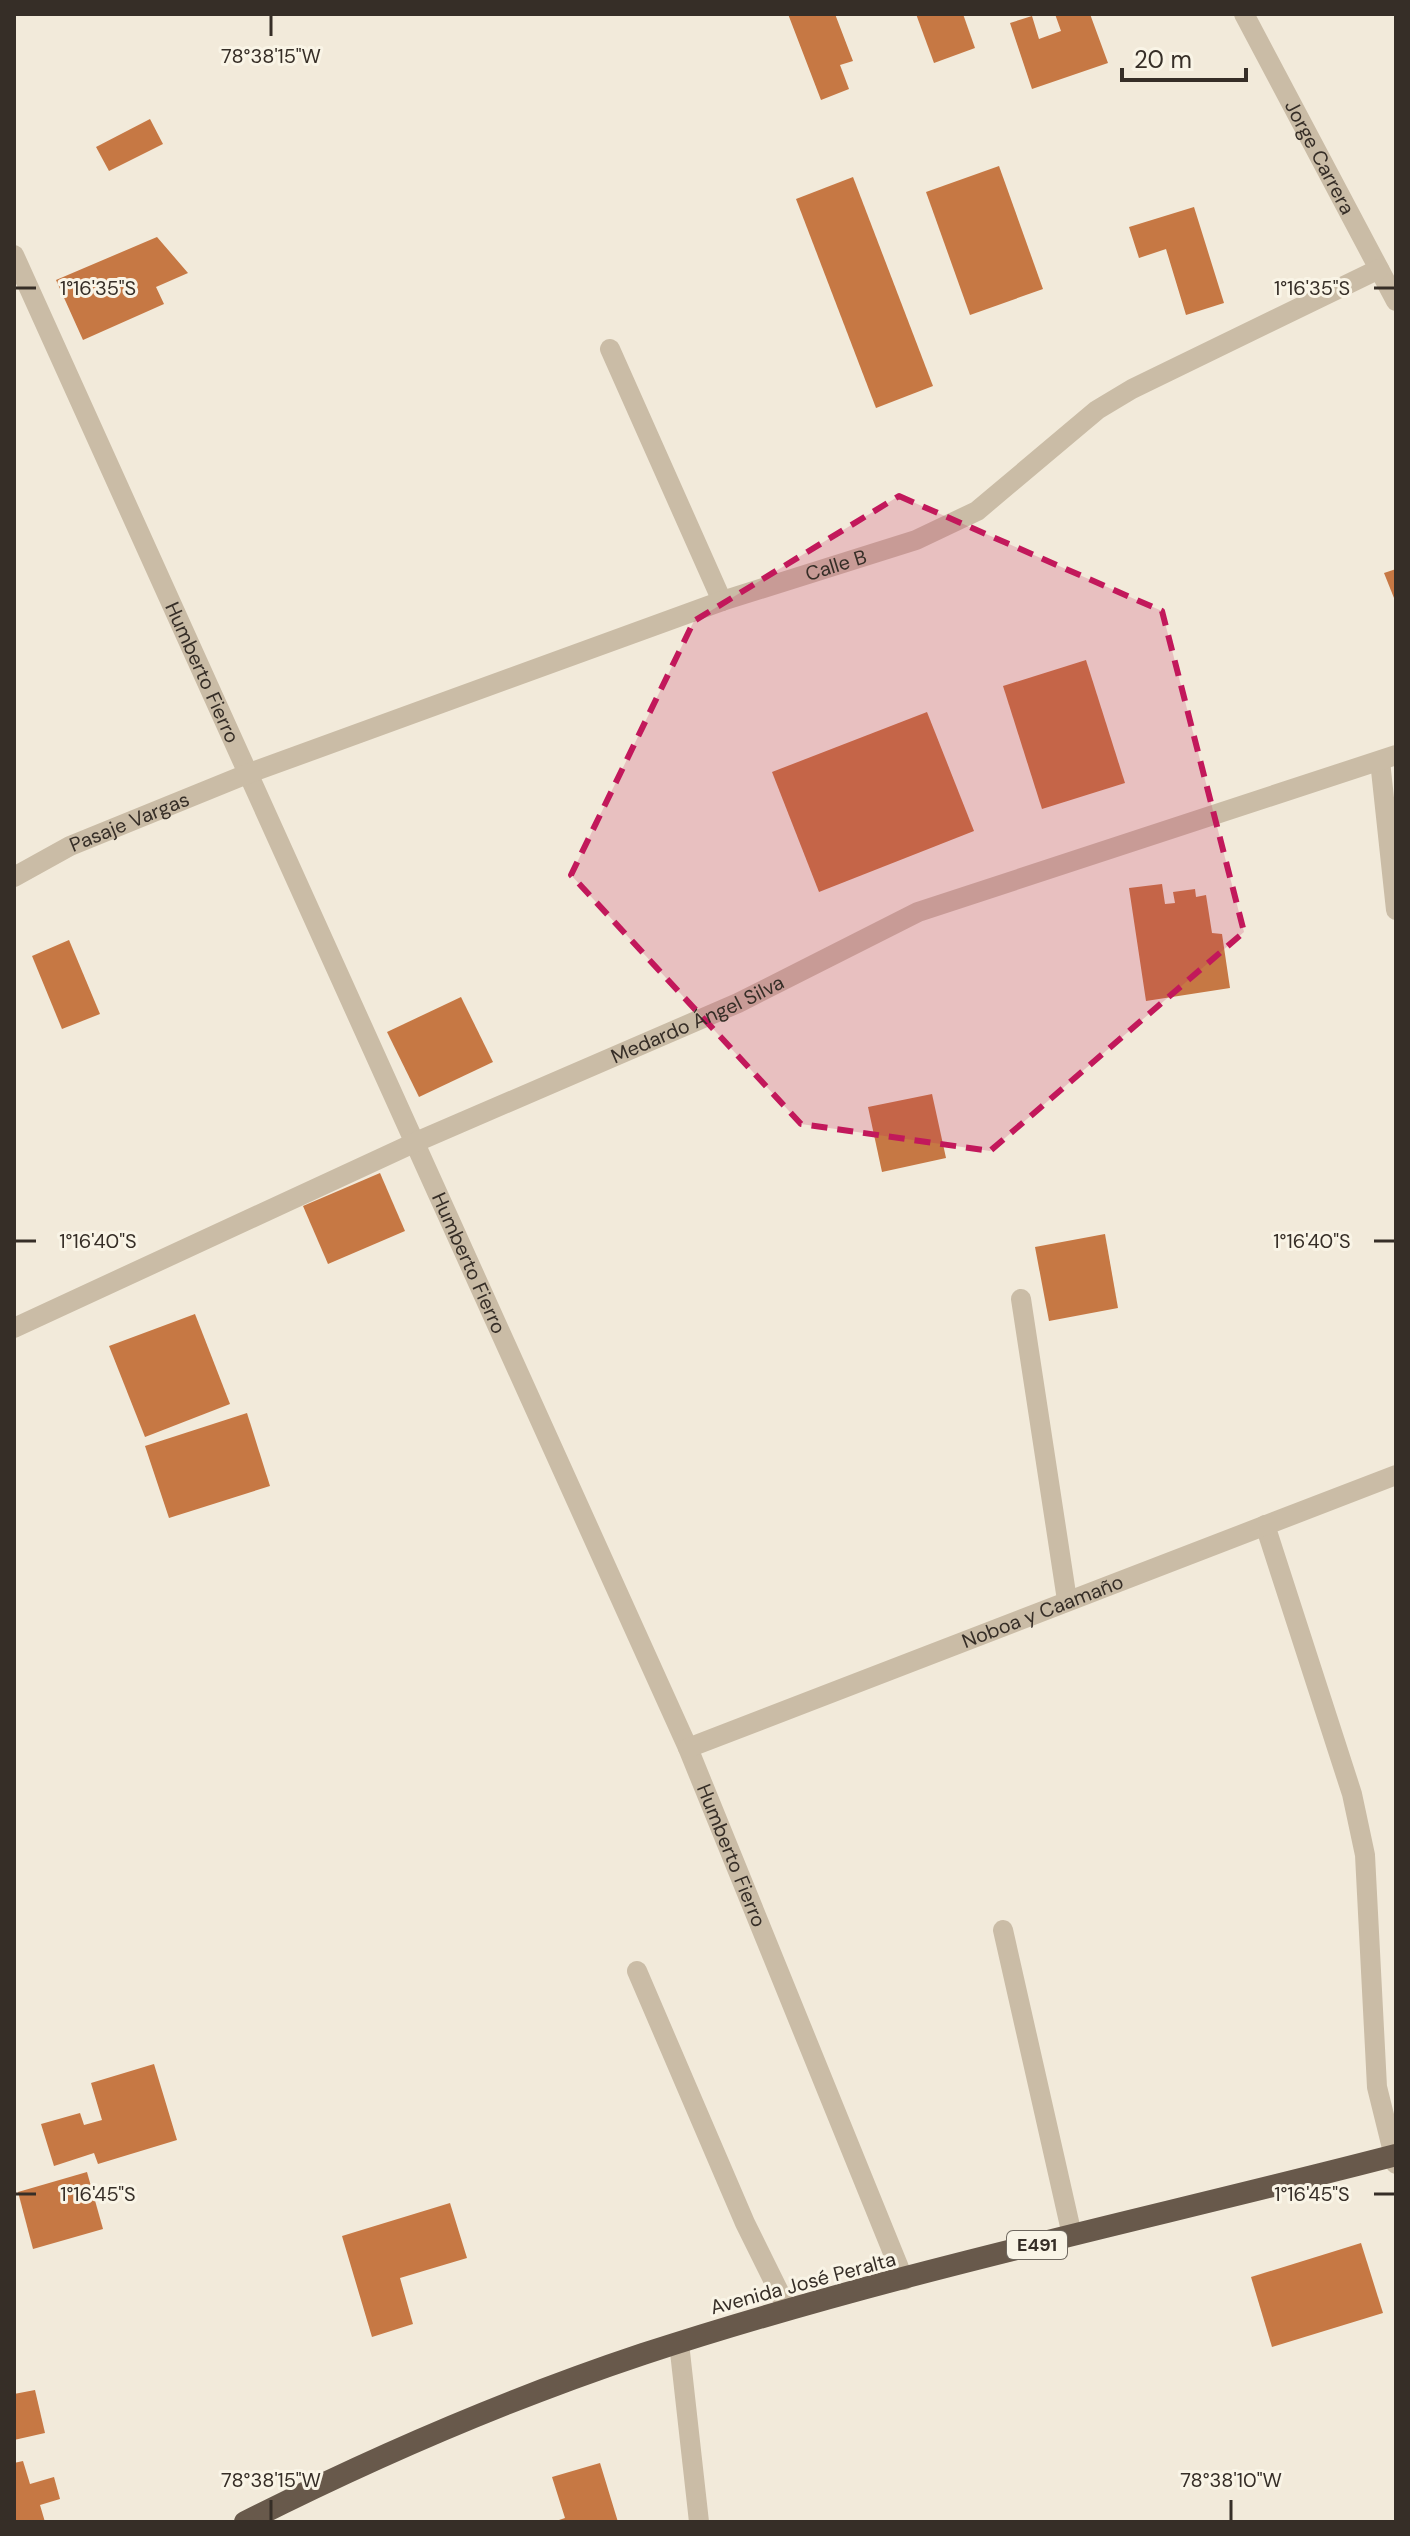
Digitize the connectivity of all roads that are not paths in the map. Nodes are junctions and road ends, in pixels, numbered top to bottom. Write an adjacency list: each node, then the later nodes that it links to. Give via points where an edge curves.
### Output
1 (1244, 14): 3 (street, Jorge Carrera)
2 (14, 255): 8 (street, Humberto Fierro)
3 (1379, 269): 4 (street, Jorge Carrera); 6 (street, Calle B, via 1097,410 977,511 916,540)
4 (1396, 301)
5 (610, 349): 6 (street)
6 (722, 601): 8 (street, Calle B)
7 (1388, 758): 10 (street); 11 (street, Medardo Ángel Silva, via 918,912 738,1003)
8 (247, 774): 9 (street, Pasaje Vargas, via 70,846); 11 (street, Humberto Fierro)
9 (14, 877)
10 (1396, 910)
11 (416, 1142): 13 (street, Medardo Ángel Silva); 17 (street, Humberto Fierro)
12 (1021, 1299): 16 (street)
13 (14, 1328)
14 (1396, 1475): 15 (street, Noboa y Caamaño)
15 (1265, 1525): 16 (street, Noboa y Caamaño); 20 (street, via 1352,1794 1365,1855 1377,2087)
16 (1067, 1600): 17 (street, Noboa y Caamaño)
17 (688, 1748): 22 (street, Humberto Fierro)
18 (1003, 1930): 21 (street)
19 (637, 1971): 23 (street)
20 (1395, 2158): 21 (highway, Avenida José Peralta / E491)
21 (1072, 2235): 22 (highway, Avenida José Peralta / E491)
22 (904, 2280): 23 (highway, Avenida José Peralta / E491)
23 (788, 2310): 24 (highway, Avenida José Peralta / E491)
24 (679, 2343): 25 (highway, Avenida José Peralta / E491, via 394,2450); 26 (street)
25 (245, 2522)
26 (699, 2522)

